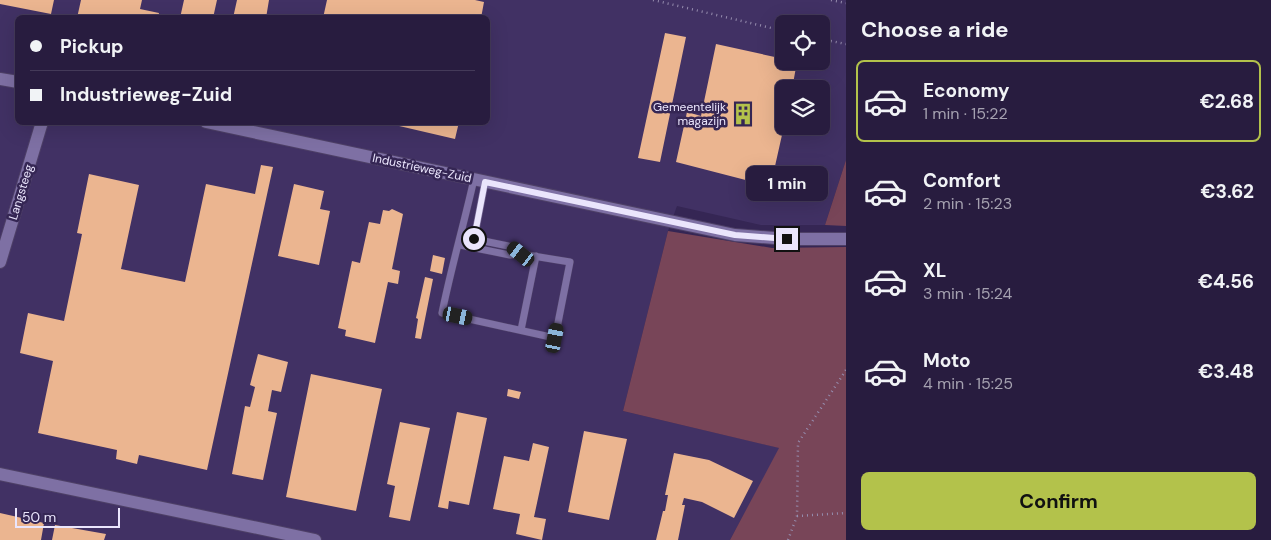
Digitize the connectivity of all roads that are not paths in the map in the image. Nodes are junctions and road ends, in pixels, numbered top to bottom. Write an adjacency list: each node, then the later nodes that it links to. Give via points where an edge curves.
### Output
1 (0, 79): 2 (street)
2 (15, 82)
3 (41, 125): 10 (street, Langsteeg)
4 (220, 125): 5 (street, Industrieweg-Zuid)
5 (480, 180): 6 (street, Industrieweg-Zuid, via 735,235); 7 (lane); 8 (lane, via 474,239 513,247)
6 (846, 239)
7 (460, 245): 8 (lane, via 510,255); 11 (lane, via 452,262 442,313)
8 (521, 254): 9 (lane)
9 (536, 256): 11 (lane); 11 (lane, via 570,262 555,338)
10 (0, 262)
11 (521, 330)
12 (0, 474): 13 (street)
13 (315, 540)

